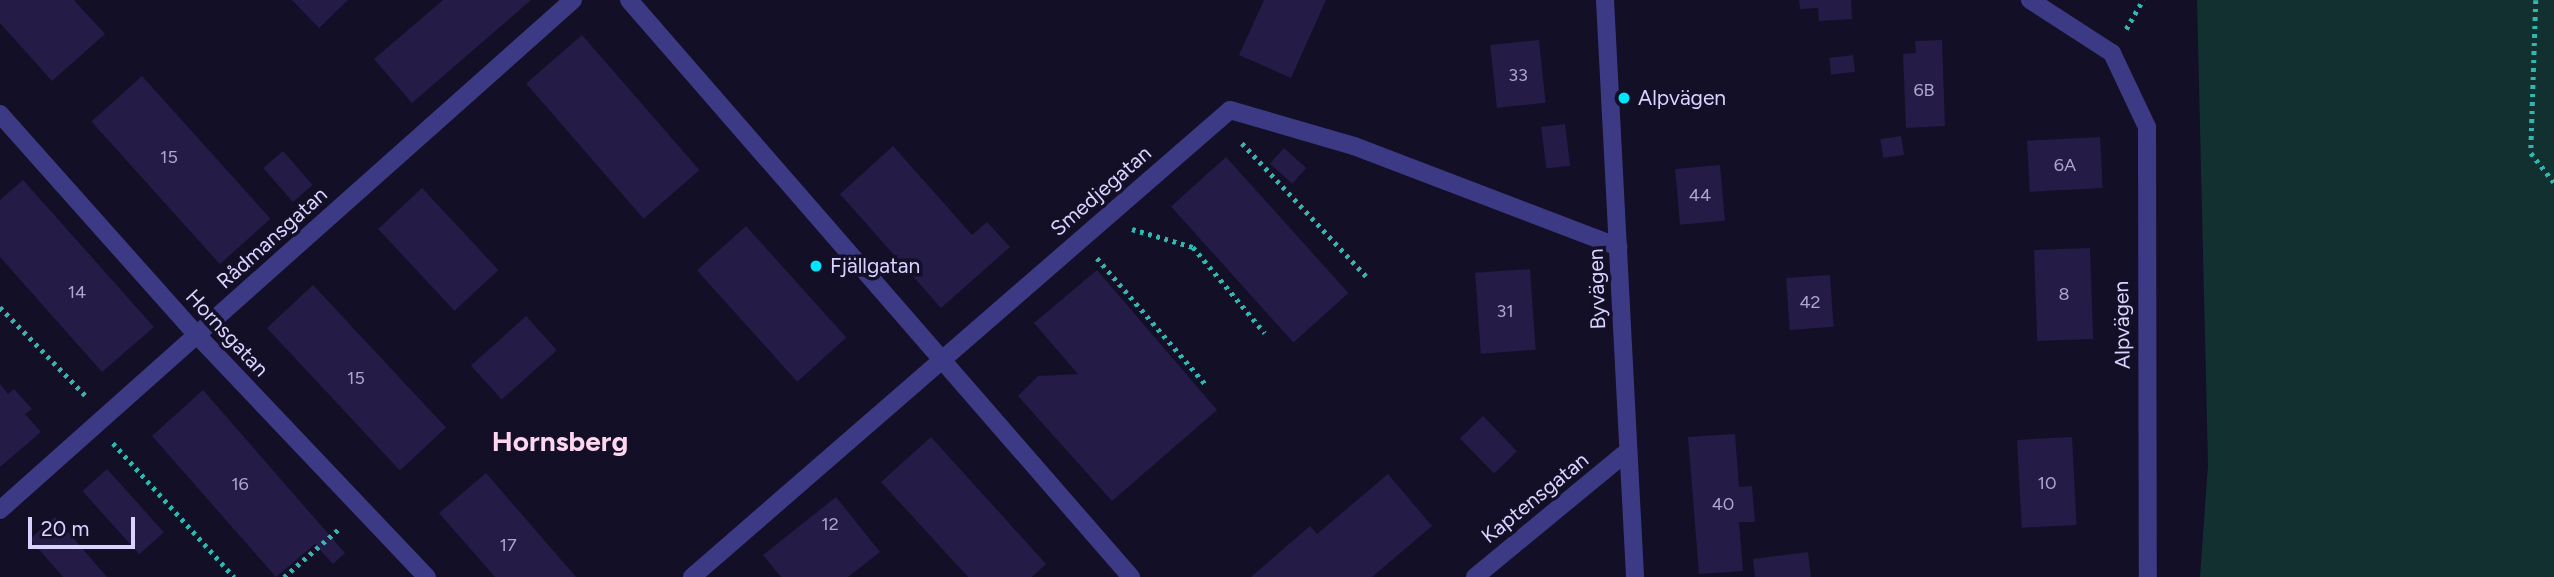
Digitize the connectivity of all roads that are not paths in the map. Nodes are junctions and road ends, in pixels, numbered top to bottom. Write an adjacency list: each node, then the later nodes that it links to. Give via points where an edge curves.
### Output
1 (573, 0): 7 (street, Rådmansgatan)
2 (629, 0): 8 (street)
3 (1605, 0): 6 (street, Byvägen)
4 (2029, 0): 16 (street, Alpvägen, via 2112,53 2147,127)
5 (0, 114): 7 (street, Hornsgatan)
6 (1618, 247): 8 (street, Smedjegatan, via 1354,146 1230,110); 9 (street, Byvägen)
7 (197, 335): 10 (street, Rådmansgatan); 11 (street, Hornsgatan)
8 (940, 358): 12 (street, Smedjegatan); 13 (street)
9 (1624, 454): 14 (street, Kaptensgatan); 15 (street, Byvägen)
10 (0, 510)
11 (427, 577)
12 (692, 577)
13 (1131, 577)
14 (1475, 577)
15 (1635, 577)
16 (2148, 577)

